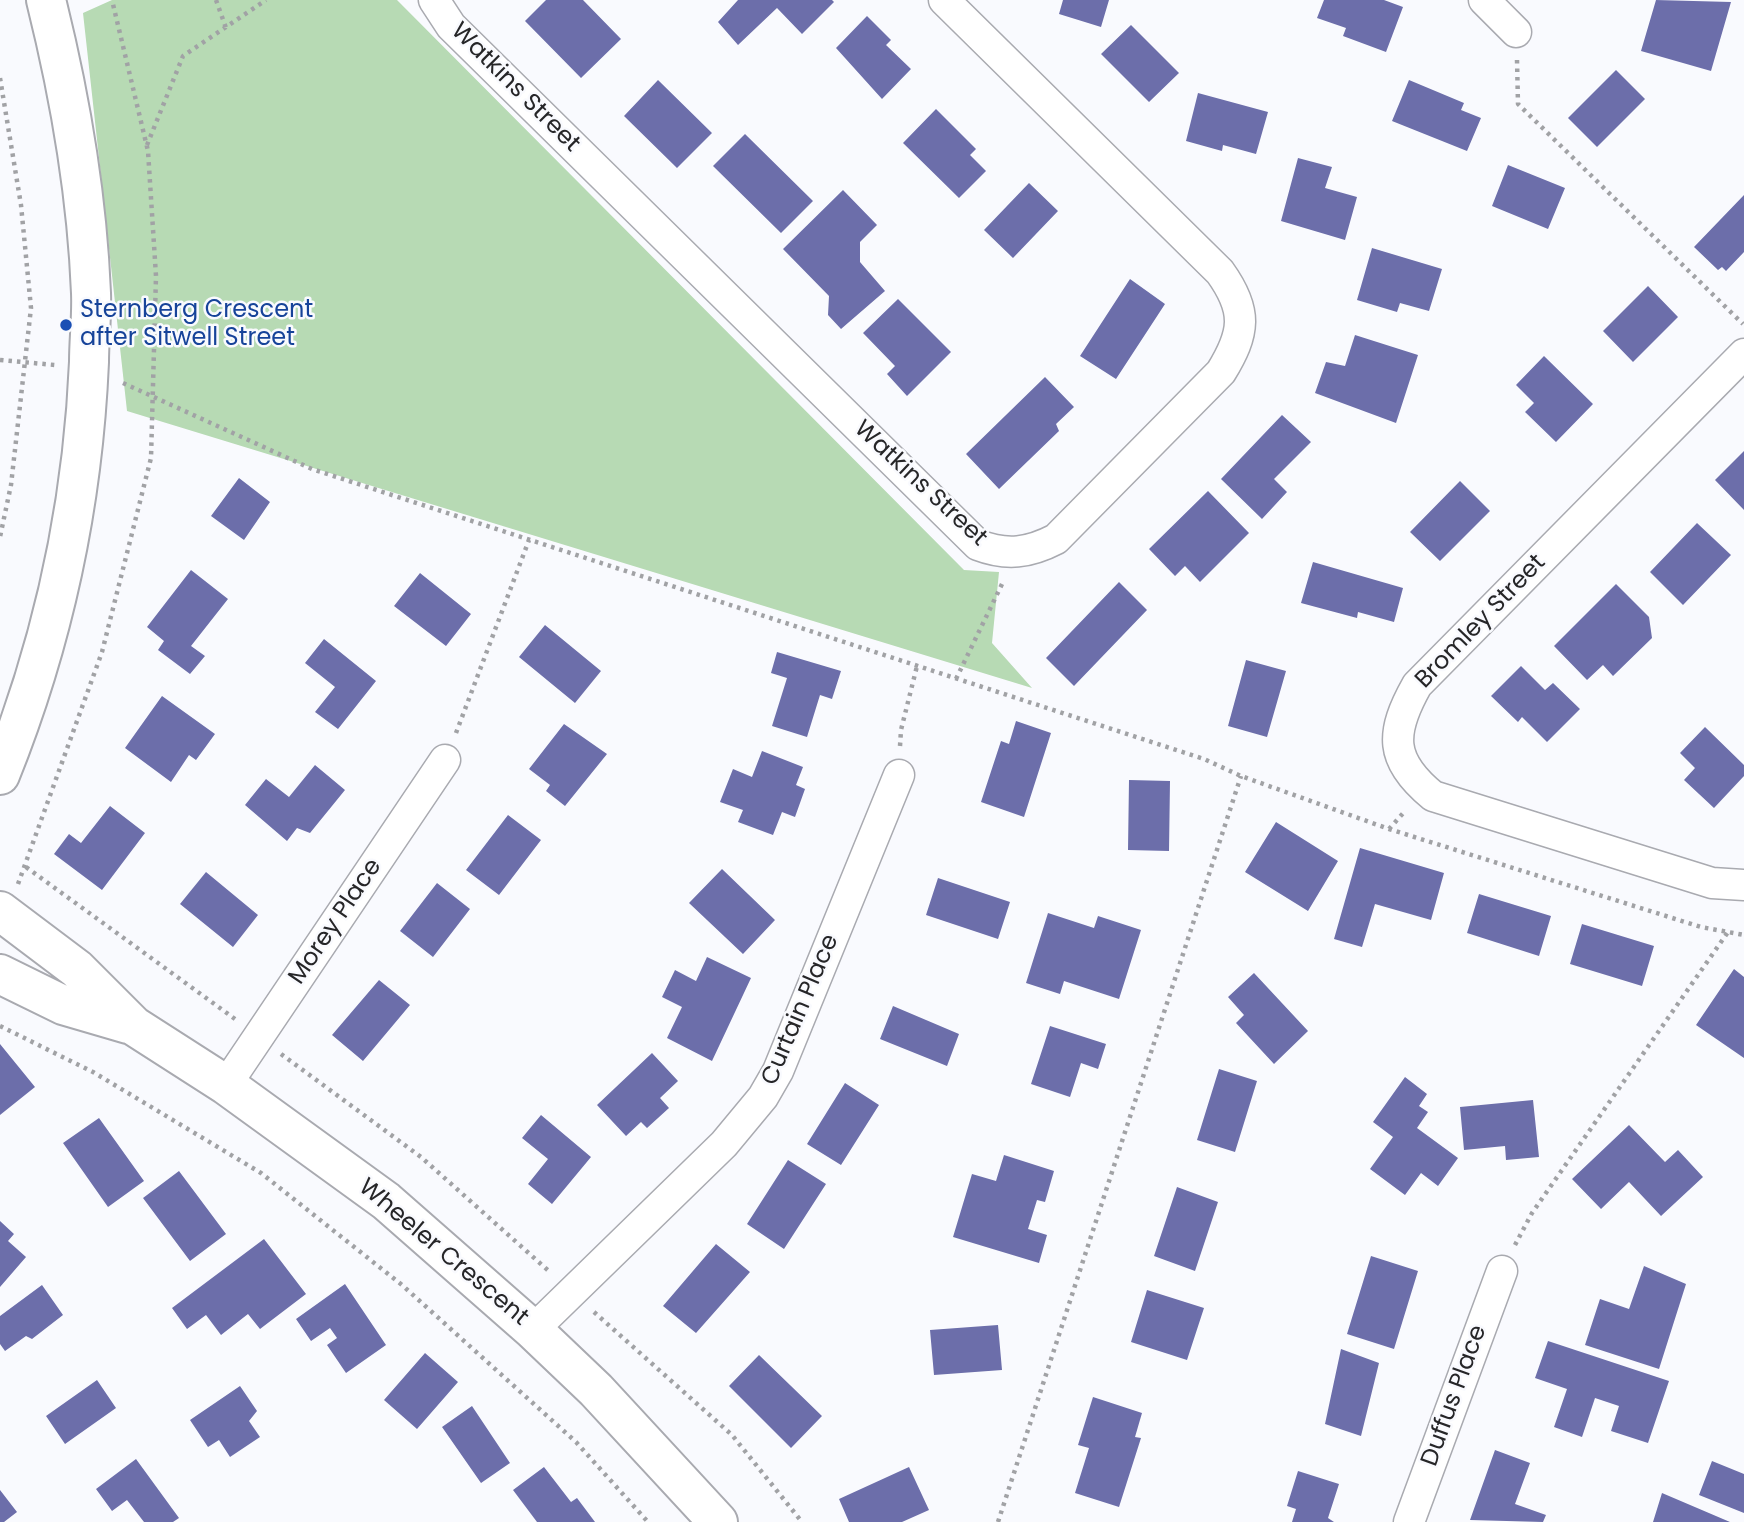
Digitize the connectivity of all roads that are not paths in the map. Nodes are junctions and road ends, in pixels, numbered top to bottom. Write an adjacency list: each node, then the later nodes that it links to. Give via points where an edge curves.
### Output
1 (46, 0): 8 (street, via 77,140 91,294 87,421 72,533 39,666)
2 (434, 0): 3 (street, Watkins Street, via 451,26 978,545 1017,553 1056,539 1221,372 1236,347 1241,320 1236,294 1220,272)
3 (944, 0)
4 (1484, 0): 5 (street)
5 (1516, 32)
6 (1744, 354): 10 (street, Bromley Street, via 1417,685 1402,711 1397,739 1411,778 1433,796 1712,883)
7 (445, 760): 14 (street, Morey Place)
8 (0, 775)
9 (899, 775): 16 (street, Curtain Place, via 778,1071 763,1097 724,1143)
10 (1744, 885)
11 (0, 911): 13 (street, Wheeler Crescent, via 77,969)
12 (0, 974): 13 (street, Wheeler Crescent, via 63,1005)
13 (134, 1026): 14 (street, Wheeler Crescent)
14 (226, 1085): 16 (street, Wheeler Crescent, via 386,1201)
15 (1502, 1271): 18 (street, Duffus Place)
16 (533, 1329): 17 (street, Wheeler Crescent)
17 (718, 1522)
18 (1409, 1522)

